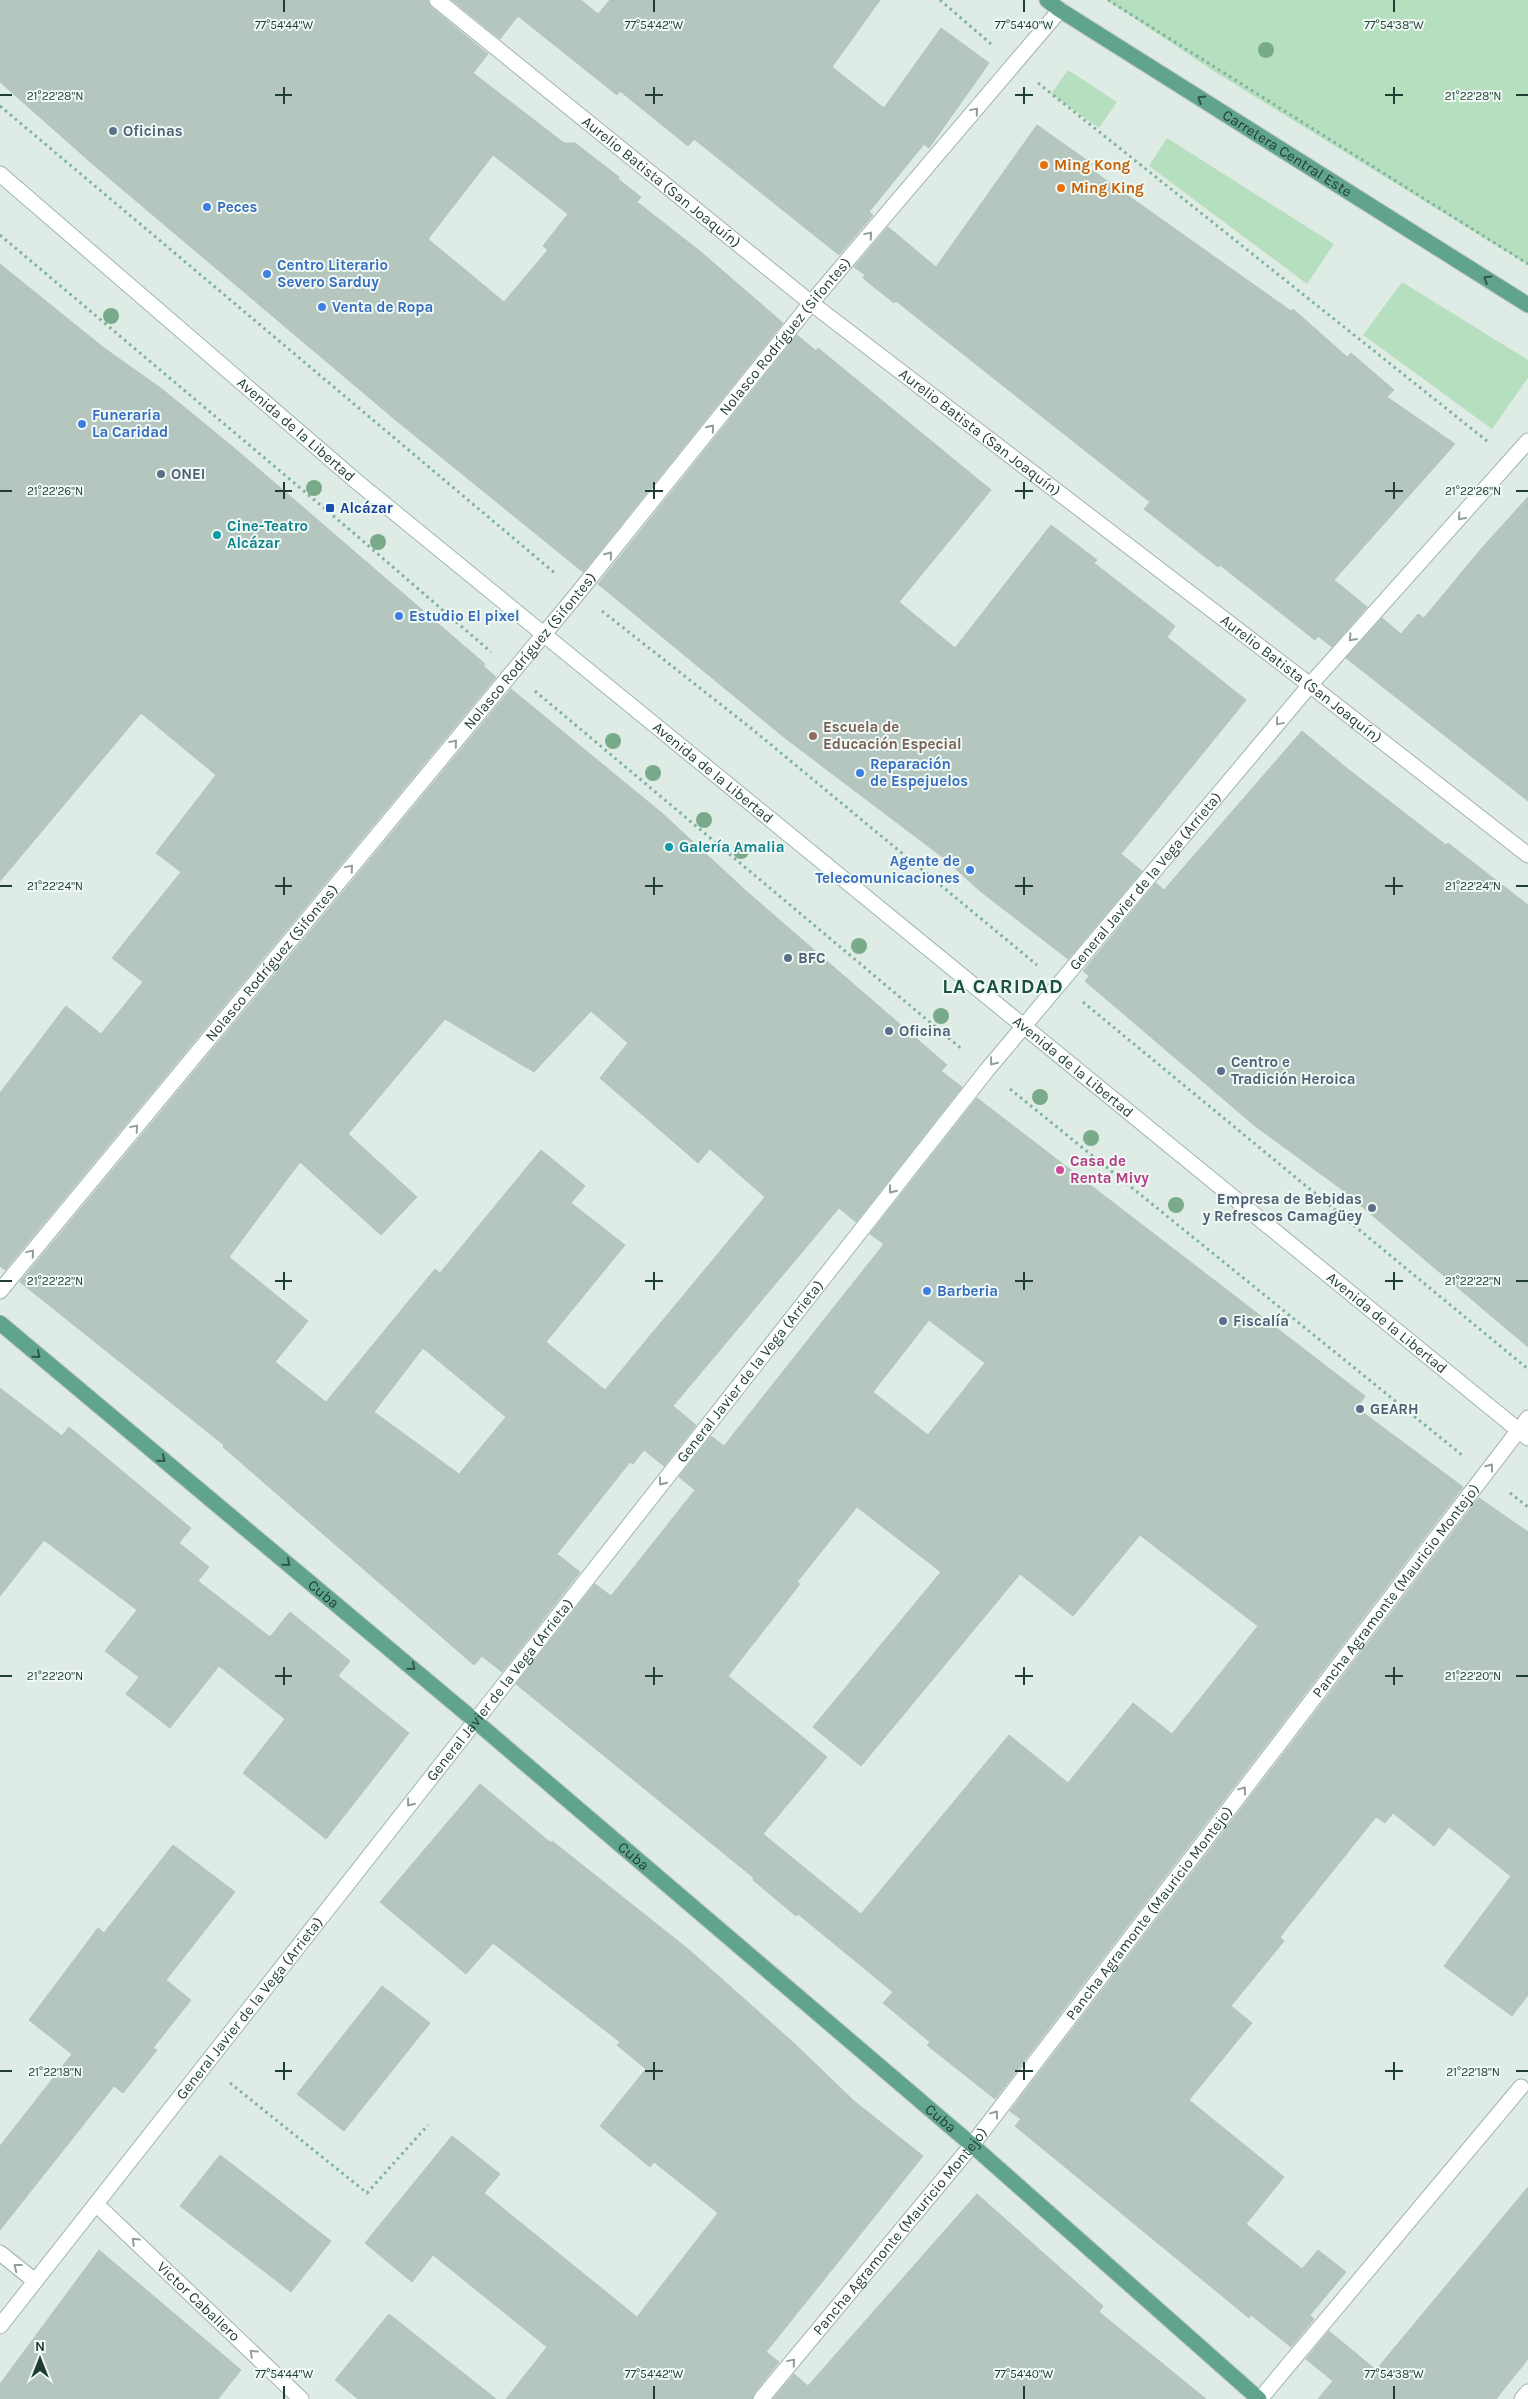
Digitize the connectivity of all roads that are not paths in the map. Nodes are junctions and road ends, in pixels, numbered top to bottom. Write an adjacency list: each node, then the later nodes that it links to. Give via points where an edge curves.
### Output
1 (437, 0): 5 (street, Aurelio Batista (San Joaquín))
2 (1047, 0): 3 (main road, Carretera Central Este)
3 (1060, 10): 5 (street, Nolasco Rodríguez (Sifontes), one-way to 3); 6 (main road, Carretera Central Este, one-way to 3)
4 (0, 174): 8 (street, Avenida de la Libertad, via 356,481)
5 (812, 303): 8 (street, Nolasco Rodríguez (Sifontes), one-way to 5); 9 (street, Aurelio Batista (San Joaquín))
6 (1526, 303)
7 (1528, 441): 9 (street, General Javier de la Vega (Arrieta), one-way to 9)
8 (545, 634): 11 (street, Avenida de la Libertad); 12 (street, Nolasco Rodríguez (Sifontes), one-way to 8)
9 (1310, 685): 10 (street, Aurelio Batista (San Joaquín)); 11 (street, General Javier de la Vega (Arrieta), one-way to 11)
10 (1528, 855)
11 (1024, 1025): 15 (street, Avenida de la Libertad); 16 (street, General Javier de la Vega (Arrieta), one-way to 16)
12 (0, 1291)
13 (0, 1323): 16 (main road, Cuba, one-way to 16)
14 (1528, 1418): 15 (street, Pancha Agramonte (Mauricio Montejo))
15 (1523, 1434): 18 (street, Pancha Agramonte (Mauricio Montejo), one-way to 15, via 1485,1474)
16 (474, 1720): 18 (main road, Cuba); 19 (street, General Javier de la Vega (Arrieta), one-way to 19)
17 (1521, 2087): 26 (street)
18 (972, 2145): 25 (street, Pancha Agramonte (Mauricio Montejo), one-way to 18); 26 (main road, Cuba)
19 (97, 2205): 21 (street, General Javier de la Vega (Arrieta)); 24 (street, Victor Caballero, one-way to 19)
20 (0, 2254): 21 (street, one-way to 20)
21 (35, 2281): 22 (street, General Javier de la Vega (Arrieta))
22 (0, 2326)
23 (1528, 2392): 27 (street)
24 (301, 2399)
25 (761, 2399)
26 (1259, 2399)
27 (1522, 2399)

